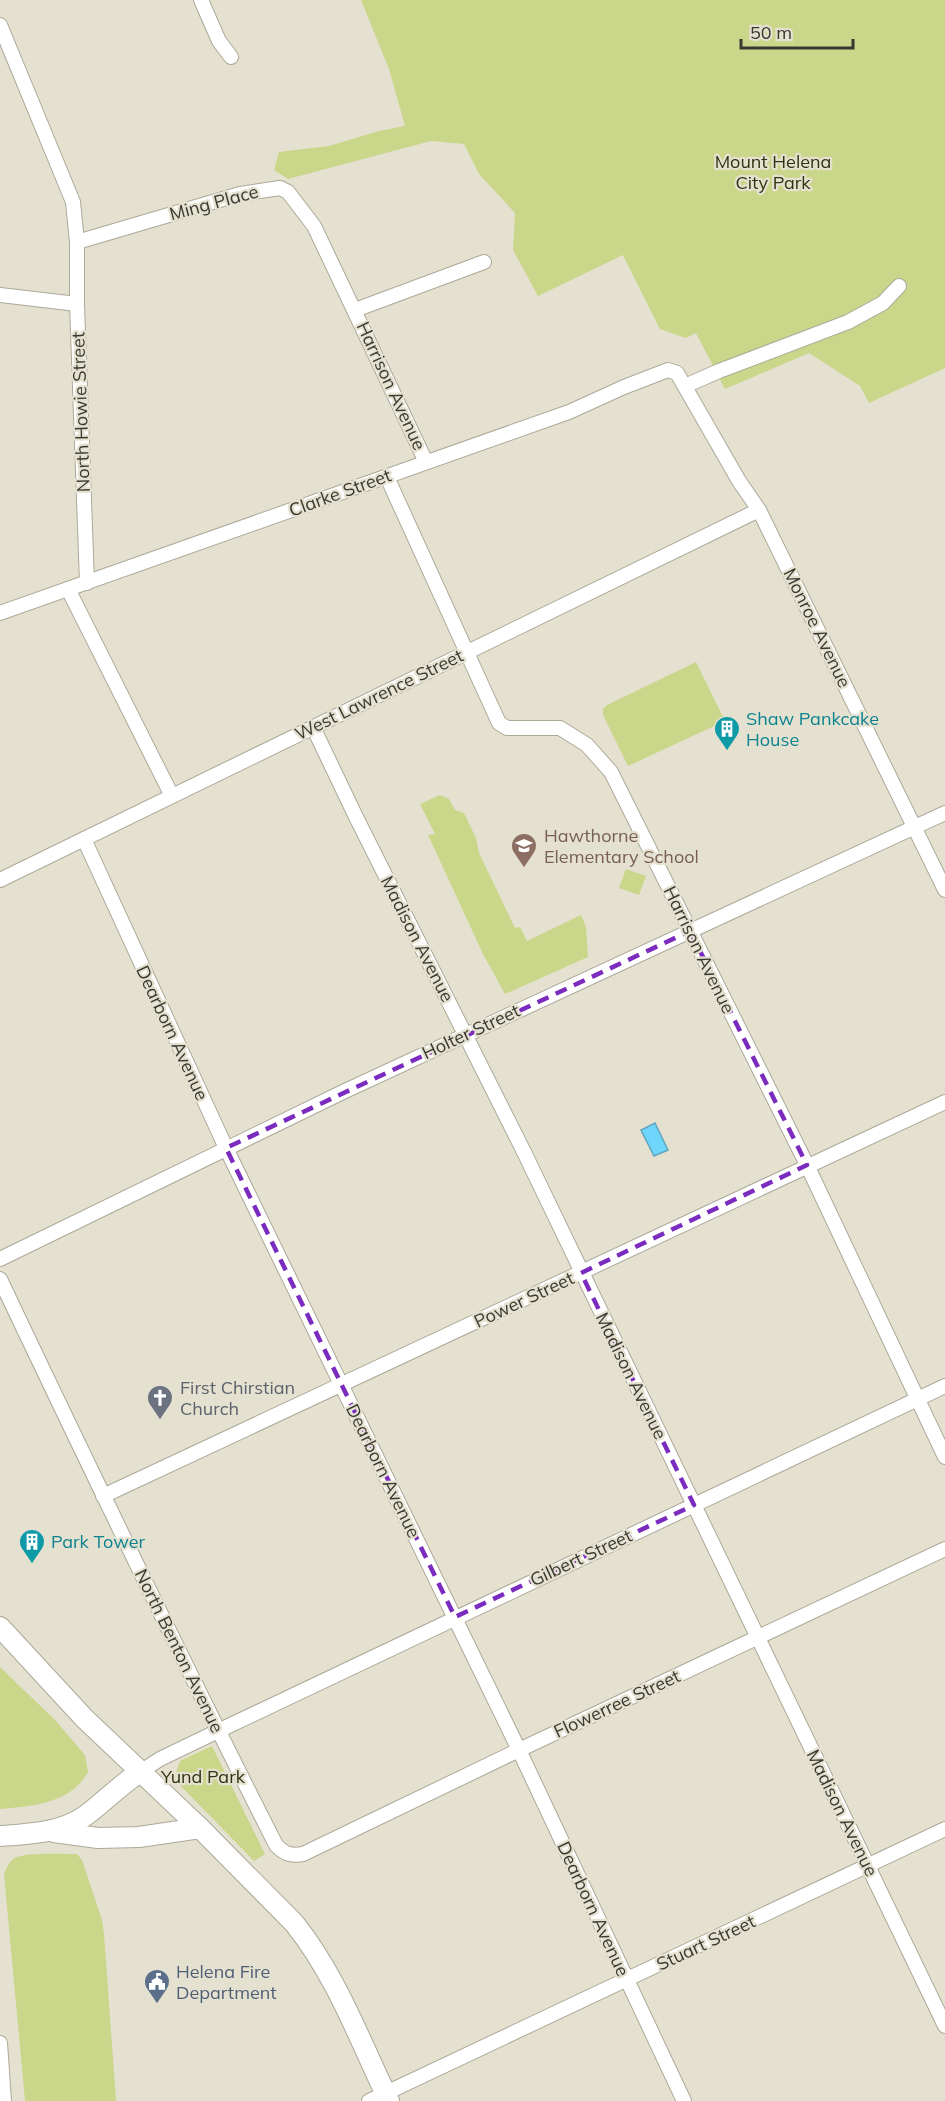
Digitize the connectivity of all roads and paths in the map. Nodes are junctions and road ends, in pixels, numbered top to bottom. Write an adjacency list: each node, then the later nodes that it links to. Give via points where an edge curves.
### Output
1 (201, 0): 3 (street, via 219,41)
2 (0, 26): 4 (street, North Howie Street, via 73,202)
3 (231, 57)
4 (77, 242): 8 (street, North Howie Street); 9 (street, Ming Place, via 240,194 280,188 288,192 314,226)
5 (484, 262): 9 (street)
6 (899, 286): 11 (street, via 883,303 848,322)
7 (0, 295): 8 (street)
8 (77, 304): 15 (street, North Howie Street)
9 (355, 310): 12 (street, Harrison Avenue)
10 (677, 373): 11 (street, Monroe Avenue); 12 (street, Clarke Street, via 668,370 569,412)
11 (685, 386): 14 (street, Monroe Avenue)
12 (426, 462): 13 (street, Clarke Street)
13 (387, 477): 15 (street, Clarke Street); 18 (street, Harrison Avenue)
14 (759, 510): 18 (street, West Lawrence Street); 22 (street, Monroe Avenue)
15 (87, 583): 16 (street, Clarke Street)
16 (68, 589): 17 (street, Clarke Street); 20 (street)
17 (0, 613)
18 (466, 653): 19 (street, West Lawrence Street); 26 (street, Harrison Avenue, via 500,723 507,728 560,728 599,757 611,772)
19 (313, 727): 20 (street, West Lawrence Street); 27 (street, Madison Avenue)
20 (172, 796): 23 (street, West Lawrence Street)
21 (945, 813): 22 (street, Holter Street)
22 (914, 827): 25 (street, Monroe Avenue); 26 (street, Holter Street)
23 (84, 839): 24 (street, West Lawrence Street); 29 (street, Dearborn Avenue)
24 (0, 880)
25 (945, 890)
26 (690, 931): 27 (street, Holter Street); 30 (street, Harrison Avenue)
27 (465, 1035): 29 (street, Holter Street); 32 (street, Madison Avenue)
28 (945, 1102): 30 (street, Power Street)
29 (226, 1148): 31 (street, Holter Street); 35 (street, Dearborn Avenue)
30 (807, 1165): 32 (street, Power Street); 37 (street, Harrison Avenue)
31 (0, 1258)
32 (581, 1273): 35 (street, Power Street); 40 (street, Madison Avenue)
33 (0, 1279): 34 (street, North Benton Avenue)
34 (4, 1300): 39 (street, North Benton Avenue)
35 (340, 1385): 39 (street, Power Street); 42 (street, Dearborn Avenue)
36 (945, 1386): 37 (street, Gilbert Street)
37 (917, 1399): 38 (street, Harrison Avenue); 40 (street, Gilbert Street)
38 (945, 1457)
39 (103, 1496): 45 (street, North Benton Avenue)
40 (694, 1505): 42 (street, Gilbert Street); 44 (street, Madison Avenue)
41 (945, 1549): 44 (street, Flowerree Street)
42 (455, 1617): 45 (street, Gilbert Street); 46 (street, Dearborn Avenue)
43 (0, 1627): 47 (main road)
44 (758, 1637): 46 (street, Flowerree Street); 53 (street, Madison Avenue)
45 (218, 1731): 47 (street, Gilbert Street); 52 (street, North Benton Avenue, via 276,1845)
46 (519, 1750): 52 (street, Flowerree Street, via 303,1854); 54 (street, Dearborn Avenue)
47 (140, 1772): 48 (main road); 50 (main road, via 84,1817)
48 (200, 1828): 50 (main road, via 138,1837 98,1838); 57 (main road, via 307,1940 335,1985)
49 (945, 1829): 53 (street, Stuart Street)
50 (48, 1832): 51 (main road)
51 (0, 1836)
52 (288, 1855)
53 (868, 1866): 54 (street, Stuart Street); 55 (street, Madison Avenue)
54 (627, 1980): 57 (street, Stuart Street); 59 (street, Dearborn Avenue)
55 (945, 2026)
56 (0, 2043): 58 (street)
57 (381, 2098)
58 (4, 2101)
59 (684, 2101)

